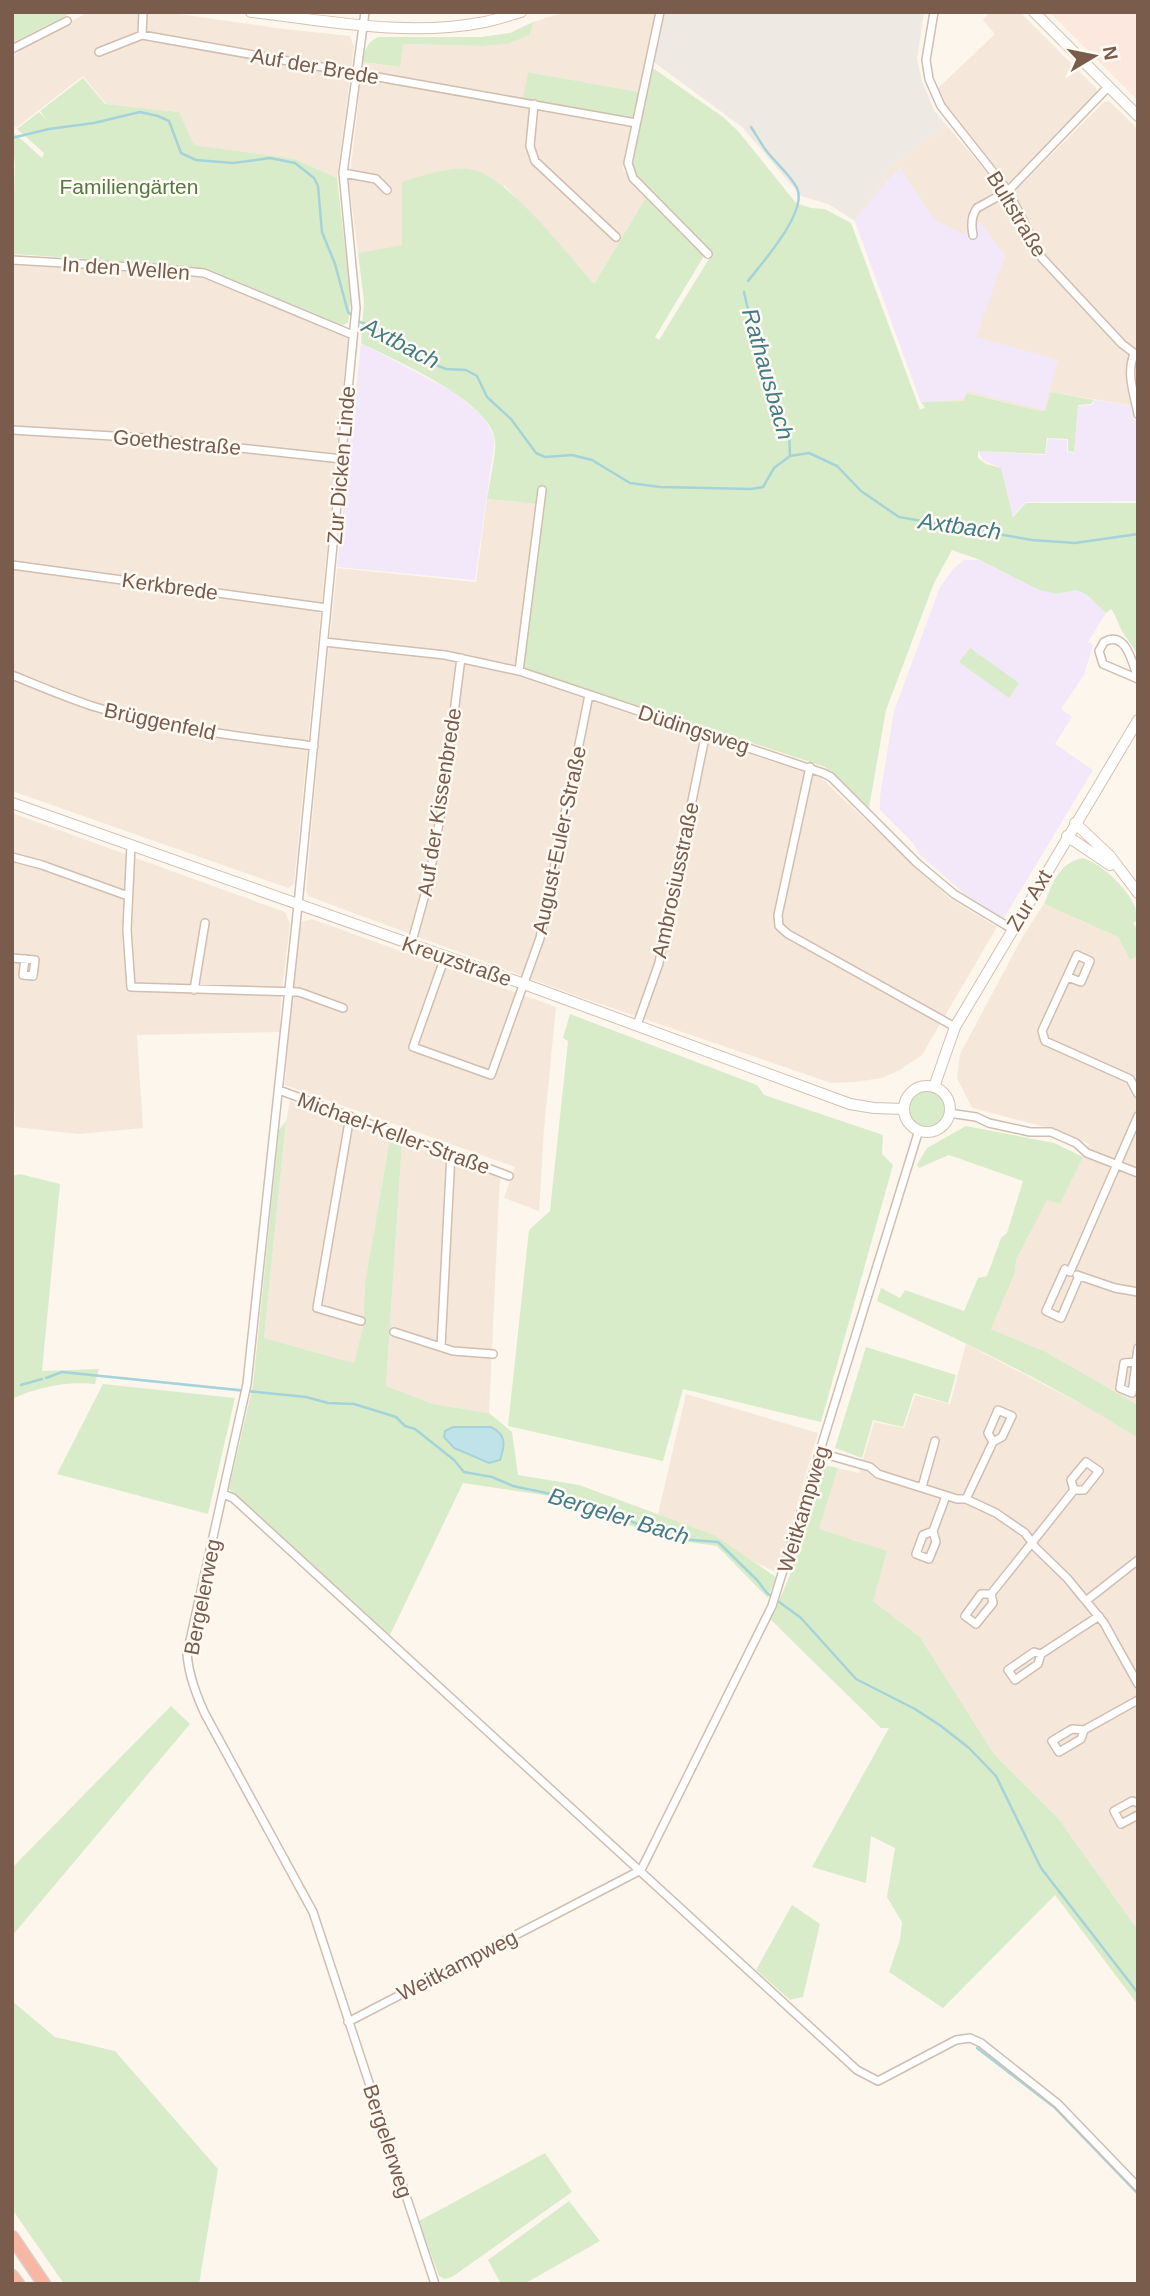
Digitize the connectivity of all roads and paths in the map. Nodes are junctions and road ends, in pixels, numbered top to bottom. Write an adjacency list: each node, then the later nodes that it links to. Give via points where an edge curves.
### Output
1 (143, 12): 10 (street)
2 (251, 12): 9 (street)
3 (365, 12): 9 (street, Zur Dicken Linde)
4 (521, 12): 9 (street, via 458,25)
5 (660, 12): 17 (street)
6 (934, 12): 20 (street, Bultstraße, via 926,60 940,106)
7 (1034, 12): 14 (street)
8 (67, 21): 11 (street)
9 (364, 25): 13 (street, Zur Dicken Linde)
10 (142, 36): 12 (street); 13 (street, Auf der Brede)
11 (12, 49)
12 (99, 52)
13 (355, 73): 15 (street, Auf der Brede); 18 (street, Zur Dicken Linde)
14 (1108, 87): 16 (street); 20 (street)
15 (534, 104): 17 (street, Auf der Brede); 22 (street, via 530,146 535,161)
16 (1138, 116)
17 (636, 122): 23 (street, via 628,169)
18 (343, 173): 19 (street, via 376,179); 25 (street, Zur Dicken Linde, via 356,308)
19 (387, 190)
20 (1008, 191): 21 (street, via 974,212); 26 (street, Bultstraße, via 1042,258)
21 (973, 235)
22 (616, 237)
23 (708, 254)
24 (12, 260): 25 (street, In den Wellen, via 204,274)
25 (353, 335): 29 (street, Zur Dicken Linde)
26 (1136, 354): 27 (street, via 1130,374)
27 (1138, 414)
28 (12, 430): 29 (street, Goethestraße, via 146,438)
29 (342, 459): 32 (street, Zur Dicken Linde)
30 (542, 490): 35 (street)
31 (12, 565): 32 (street, Kerkbrede)
32 (327, 608): 33 (street, Zur Dicken Linde)
33 (324, 642): 34 (street, Düdingsweg); 41 (street, Zur Dicken Linde)
34 (461, 658): 35 (street, Düdingsweg); 53 (street, Auf der Kissenbrede, via 433,855)
35 (519, 671): 38 (street, Düdingsweg)
36 (12, 675): 41 (street, Brüggenfeld, via 138,719)
37 (1138, 678): 37 (street, via 1120,640 1104,642 1099,651 1103,664)
38 (589, 695): 40 (street, Düdingsweg); 58 (street, August-Euler-Straße, via 548,904)
39 (1138, 720): 44 (street, Zur Axt)
40 (706, 732): 42 (street, Düdingsweg); 62 (street, Ambrosiusstraße, via 659,963)
41 (314, 746): 50 (street, Zur Dicken Linde)
42 (810, 767): 52 (street, Düdingsweg, via 831,777 954,894); 63 (street, via 779,926)
43 (12, 803): 46 (street, Kreuzstraße)
44 (1075, 823): 45 (street, Zur Axt); 48 (street, via 1110,856)
45 (1067, 836): 48 (street, via 1106,860); 52 (street, Zur Axt)
46 (131, 845): 49 (street); 50 (street, Kreuzstraße)
47 (12, 857): 49 (street)
48 (1138, 895)
49 (128, 896): 59 (street, via 131,987)
50 (298, 905): 53 (street, Kreuzstraße); 60 (street, Bergelerweg)
51 (205, 923): 59 (street)
52 (1012, 929): 63 (street, Zur Axt)
53 (411, 945): 54 (street, Kreuzstraße)
54 (445, 957): 58 (street, Kreuzstraße); 58 (street, August-Euler-Straße, via 413,1047 491,1075)
55 (12, 958): 56 (street)
56 (25, 959)
57 (1068, 977): 66 (street, via 1042,1031 1045,1041 1130,1079)
58 (524, 984): 62 (street, Kreuzstraße)
59 (194, 990): 60 (street)
60 (287, 992): 61 (street); 65 (street, Bergelerweg)
61 (343, 1008)
62 (637, 1025): 67 (street, Kreuzstraße, via 850,1104)
63 (955, 1027): 64 (street, Zur Axt)
64 (934, 1087): 67 (street, via 915,1089 906,1098); 68 (street, via 945,1094)
65 (279, 1090): 69 (street, Michael-Keller-Straße); 90 (street, Bergelerweg, via 247,1384)
66 (1138, 1094)
67 (904, 1109): 71 (street, via 908,1122)
68 (950, 1113): 71 (street, via 941,1127); 73 (street, via 1030,1132 1051,1132)
69 (350, 1116): 72 (street, Michael-Keller-Straße); 79 (street, via 317,1308)
70 (1138, 1116): 73 (street)
71 (919, 1130): 87 (street, Weitkampweg)
72 (451, 1153): 75 (street, Michael-Keller-Straße); 81 (street)
73 (1116, 1166): 74 (street); 76 (street)
74 (1138, 1173)
75 (509, 1176)
76 (1070, 1272): 77 (street); 77 (street, via 1065,1269 1046,1311 1060,1318)
77 (1079, 1276): 78 (street)
78 (1138, 1293)
79 (361, 1321)
80 (394, 1332): 81 (street)
81 (441, 1347): 83 (street)
82 (1138, 1348): 84 (street)
83 (493, 1354)
84 (1136, 1362)
85 (935, 1441): 88 (street)
86 (993, 1442): 92 (street)
87 (821, 1453): 88 (street); 106 (street, Weitkampweg, via 772,1606)
88 (922, 1487): 91 (street)
89 (1074, 1490): 94 (street)
90 (223, 1494): 106 (street, via 233,1498); 107 (street, Bergelerweg, via 187,1649 188,1670 205,1714 313,1912)
91 (946, 1496): 92 (street); 93 (street)
92 (967, 1499): 94 (street, via 996,1513)
93 (933, 1531)
94 (1031, 1542): 96 (street); 97 (street)
95 (1138, 1560): 97 (street)
96 (991, 1594)
97 (1087, 1600): 98 (street)
98 (1099, 1616): 99 (street); 100 (street)
99 (1041, 1654): 99 (street, via 1034,1652 1008,1670 1015,1679 1038,1664)
100 (1134, 1671): 101 (street)
101 (1138, 1684)
102 (1138, 1700): 103 (street)
103 (1084, 1730)
104 (1138, 1803): 105 (street, via 1132,1801 1114,1811 1121,1824)
105 (1138, 1815)
106 (641, 1870): 107 (street, Weitkampweg); 108 (street, via 872,2080 883,2080 956,2040 970,2038 1058,2104)
107 (348, 2022): 113 (street, Bergelerweg)
108 (1138, 2187)
109 (12, 2237): 112 (highway)
110 (12, 2276): 111 (highway)
111 (18, 2284)
112 (44, 2284)
113 (435, 2284)

